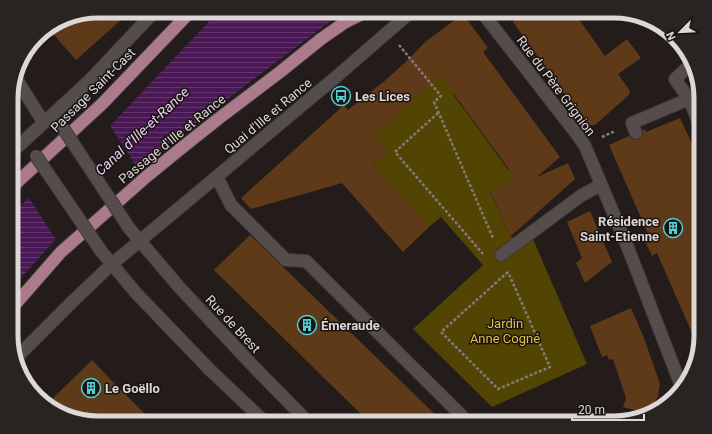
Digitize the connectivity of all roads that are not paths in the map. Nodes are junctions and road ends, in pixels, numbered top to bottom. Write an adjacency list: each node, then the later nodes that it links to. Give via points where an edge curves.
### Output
1 (148, 18): 10 (main road, via 88,82)
2 (184, 18): 16 (main road, Passage Saint-Cast, via 103,103)
3 (354, 18): 21 (main road, Passage d'Ille et Rance, via 321,39 146,177 62,252)
4 (404, 18): 15 (main road, Quai d'Ille et Rance)
5 (486, 18): 17 (main road, Rue du Père Grignion, via 579,137)
6 (688, 67): 8 (main road, via 675,79)
7 (19, 85): 11 (main road)
8 (689, 99): 9 (main road); 12 (main road)
9 (694, 111)
10 (53, 114): 11 (main road); 18 (main road, Rue de Brest, bridge)
11 (44, 122): 13 (main road)
12 (634, 128)
13 (25, 140): 14 (main road); 20 (main road, bridge)
14 (18, 146)
15 (217, 177): 18 (main road, Quai d'Ille et Rance); 26 (main road, via 231,205 286,260 306,261)
16 (18, 181)
17 (601, 184): 19 (main road); 23 (main road, Rue du Père Grignion)
18 (140, 241): 20 (main road, Quai d'Ille et Rance); 25 (main road, Rue de Brest, via 180,288)
19 (501, 254)
20 (112, 264): 22 (main road, Quai d'Ille et Rance); 24 (main road, via 136,293 210,370)
21 (18, 301)
22 (20, 354)
23 (681, 380)
24 (259, 416)
25 (302, 416)
26 (462, 416)

